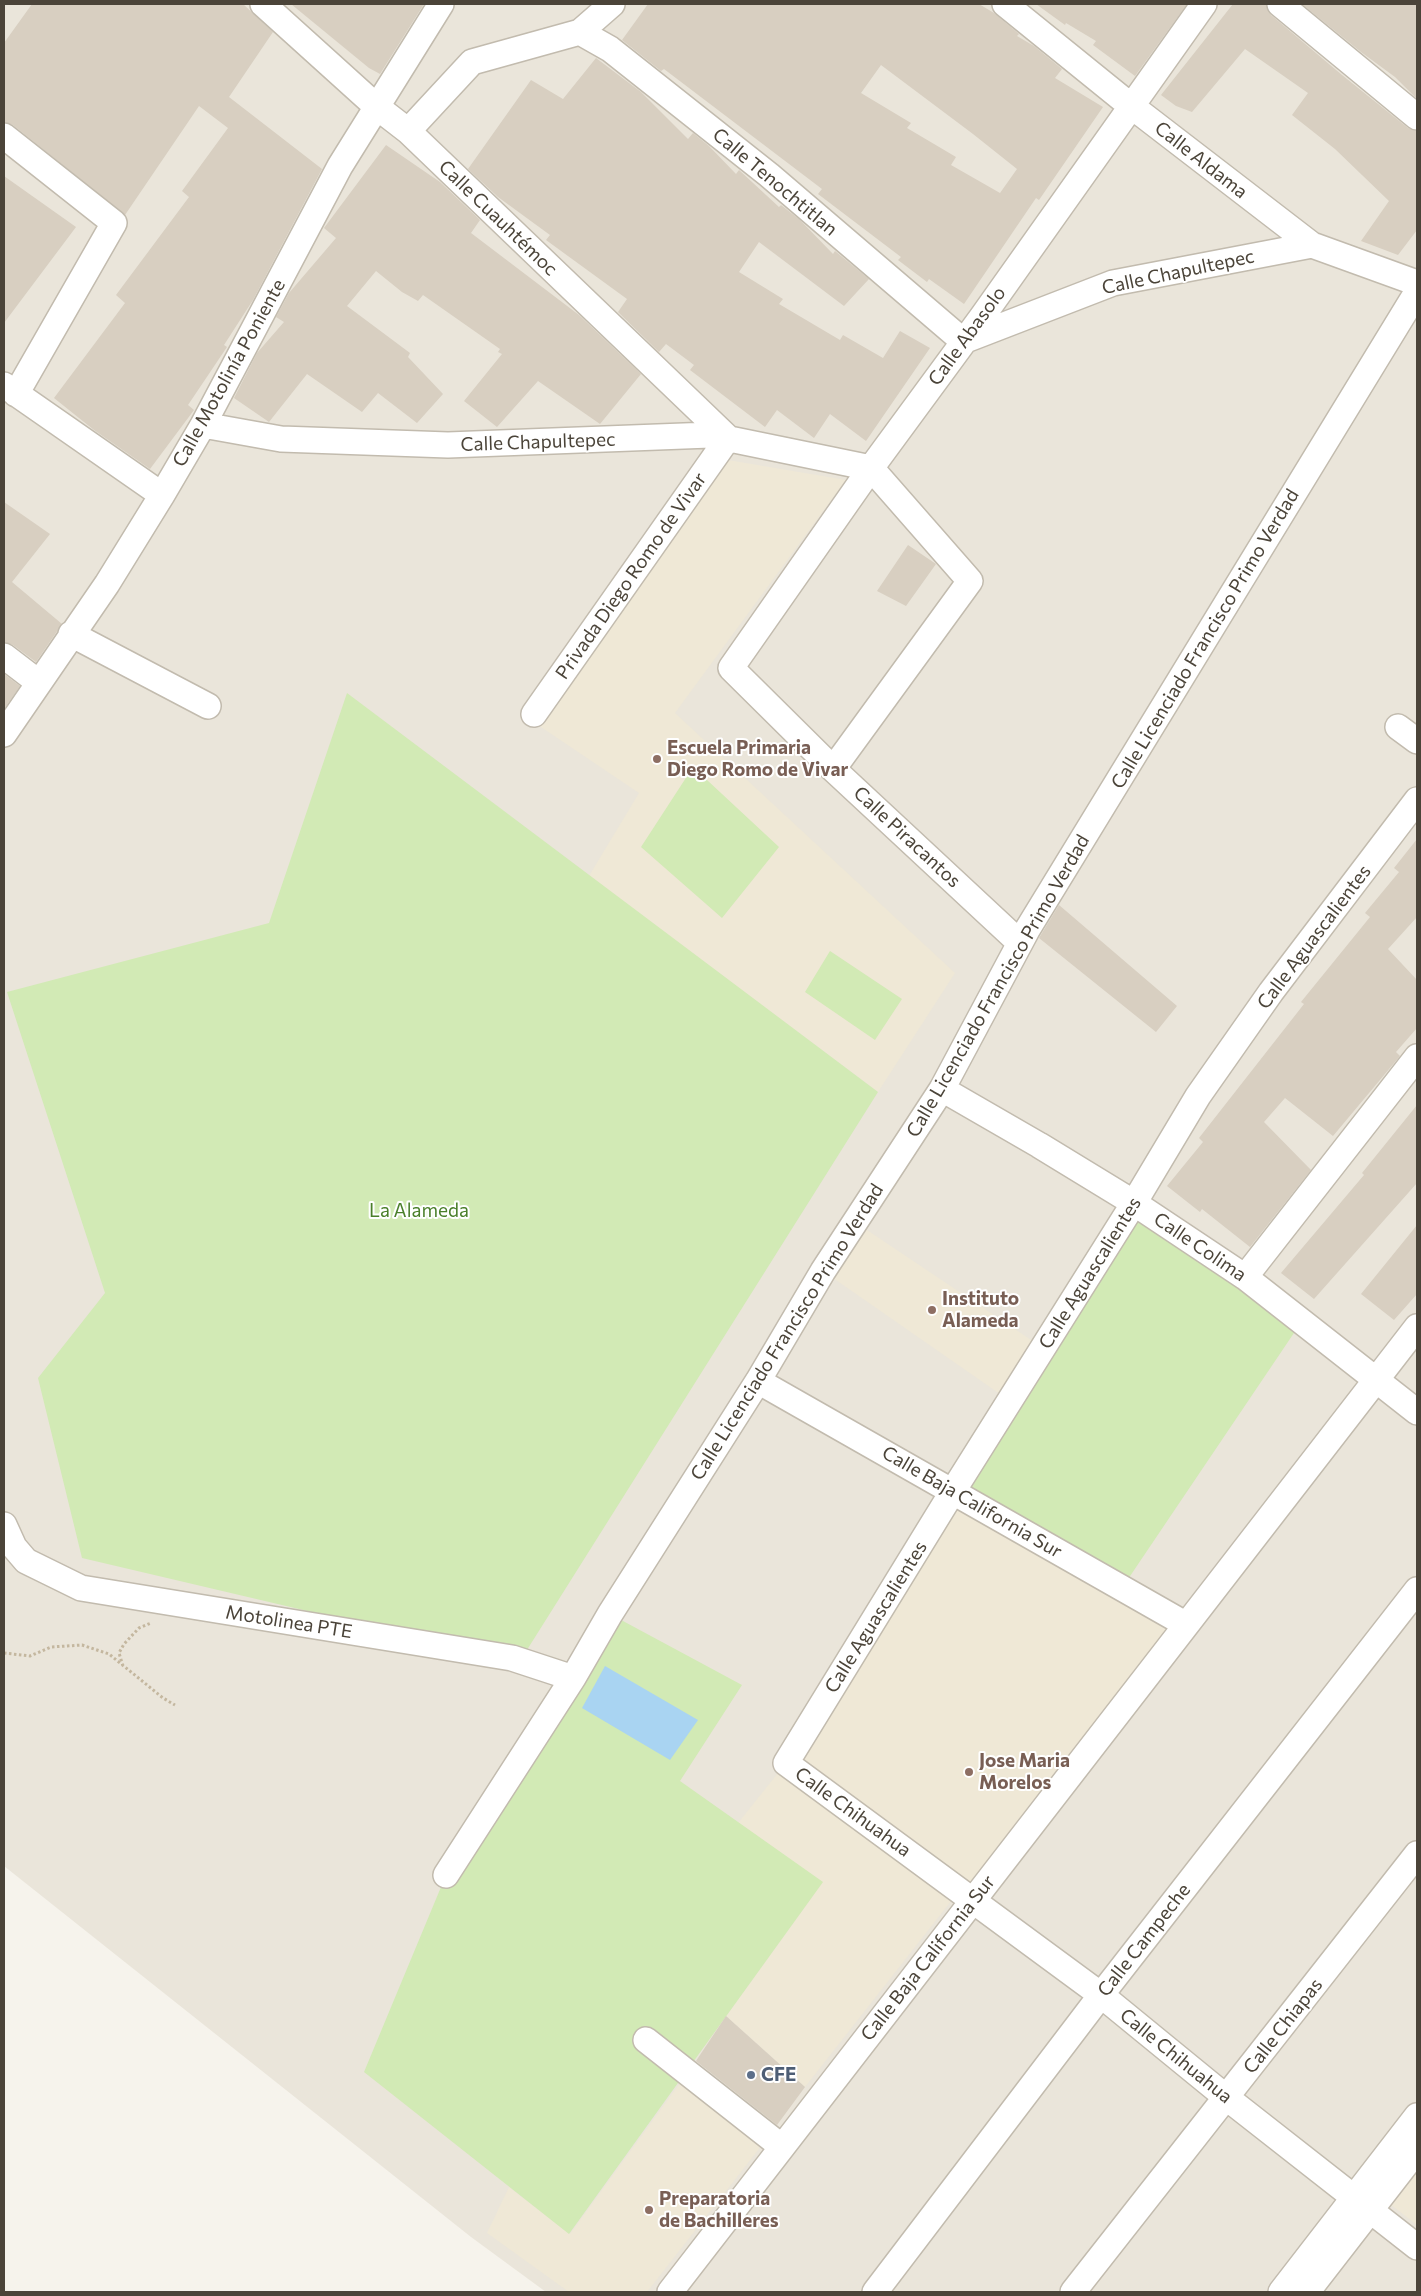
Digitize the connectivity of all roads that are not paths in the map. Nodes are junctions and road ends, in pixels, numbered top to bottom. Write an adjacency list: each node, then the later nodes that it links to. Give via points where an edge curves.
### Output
1 (263, 4): 9 (street, Calle Cuauhtémoc)
2 (441, 4): 9 (street, Calle Motolinía Poniente)
3 (612, 4): 7 (street)
4 (1005, 4): 8 (street, Calle Aldama)
5 (1204, 4): 8 (street, Calle Abasolo)
6 (1280, 4): 10 (street)
7 (580, 32): 11 (street, via 472,62); 16 (street, Calle Tenochtitlan, via 610,49 769,176)
8 (1130, 106): 13 (street, Calle Aldama); 16 (street, Calle Abasolo)
9 (377, 107): 11 (street, Calle Cuauhtémoc); 18 (street, Calle Motolinía Poniente, via 340,166)
10 (1417, 117)
11 (408, 131): 19 (street, Calle Cuauhtémoc)
12 (4, 136): 17 (street, via 114,222)
13 (1312, 245): 14 (street, Calle Aldama); 16 (street, Calle Chapultepec, via 1113,283)
14 (1417, 283)
15 (1417, 292): 31 (street, Calle Licenciado Francisco Primo Verdad)
16 (962, 342): 20 (street, Calle Abasolo)
17 (10, 390): 21 (street)
18 (203, 425): 19 (street, Calle Chapultepec, via 281,439 448,445 710,435); 21 (street, Calle Motolinía Poniente)
19 (728, 438): 20 (street, Calle Chapultepec); 27 (street, Privada Diego Romo de Vivar)
20 (871, 468): 24 (street, Calle Abasolo); 29 (street, via 970,581)
21 (162, 496): 22 (street, Calle Motolinía Poniente, via 107,584)
22 (71, 634): 25 (street, Calle Motolinía Poniente); 26 (street)
23 (4, 656): 25 (street)
24 (731, 668): 29 (street, Calle Piracantos)
25 (38, 682): 28 (street, Calle Motolinía Poniente)
26 (208, 706)
27 (534, 714)
28 (4, 734)
29 (833, 768): 31 (street, Calle Piracantos)
30 (1417, 800): 34 (street, Calle Aguascalientes, via 1271,992 1209,1080)
31 (1020, 942): 33 (street, Calle Licenciado Francisco Primo Verdad)
32 (1417, 1057): 35 (street)
33 (942, 1089): 34 (street, Calle Colima); 38 (street, Calle Licenciado Francisco Primo Verdad, via 823,1271)
34 (1134, 1203): 35 (street, Calle Colima); 40 (street, Calle Aguascalientes)
35 (1245, 1277): 37 (street, Calle Colima)
36 (1417, 1327): 37 (street, Calle Baja California Sur)
37 (1377, 1379): 39 (street, Calle Colima); 43 (street, Calle Baja California Sur)
38 (758, 1381): 40 (street, Calle Baja California Sur); 44 (street, Calle Licenciado Francisco Primo Verdad)
39 (1417, 1412)
40 (953, 1491): 43 (street, Calle Baja California Sur); 45 (street, Calle Aguascalientes)
41 (4, 1525): 44 (street, Motolinea PTE, via 14,1547 26,1561 81,1588 512,1658)
42 (1417, 1590): 49 (street, Calle Campeche)
43 (1185, 1624): 48 (street, Calle Baja California Sur)
44 (573, 1678): 47 (street, Calle Licenciado Francisco Primo Verdad)
45 (786, 1763): 48 (street, Calle Chihuahua)
46 (1417, 1854): 51 (street, Calle Chiapas)
47 (446, 1875)
48 (972, 1900): 49 (street, Calle Chihuahua); 53 (street, Calle Baja California Sur)
49 (1101, 1994): 51 (street, Calle Chihuahua); 58 (street, Calle Campeche)
50 (646, 2040): 53 (street)
51 (1227, 2098): 55 (street, Calle Chihuahua); 59 (street, Calle Chiapas)
52 (1417, 2116): 55 (street)
53 (782, 2147): 57 (street, Calle Baja California Sur)
54 (1417, 2150): 55 (street)
55 (1362, 2204): 56 (street, Calle Chihuahua); 60 (street); 61 (street)
56 (1417, 2247)
57 (670, 2292)
58 (875, 2292)
59 (1073, 2292)
60 (1281, 2292)
61 (1307, 2292)

